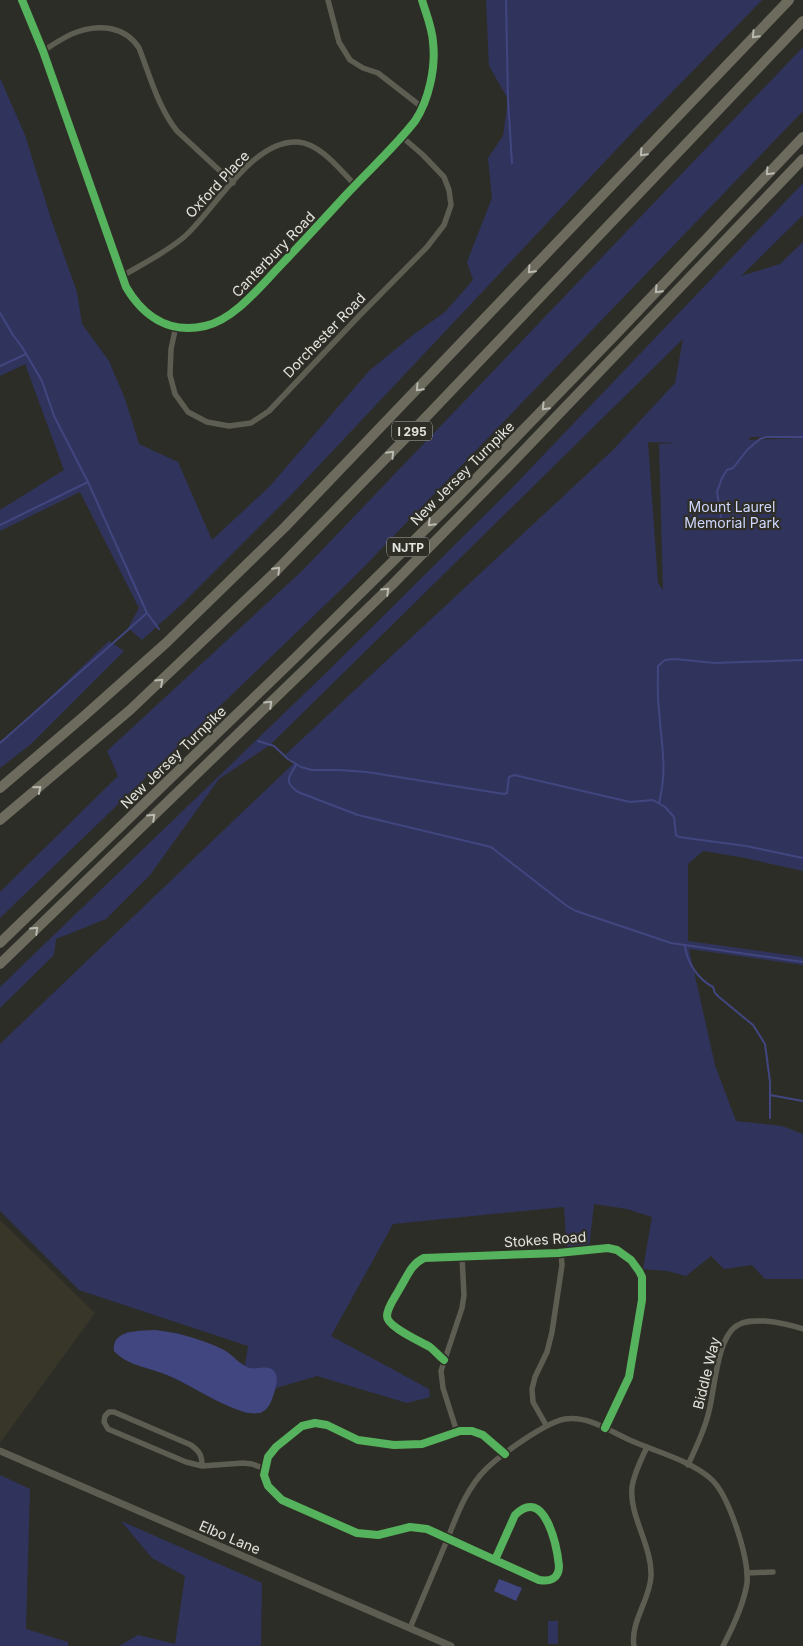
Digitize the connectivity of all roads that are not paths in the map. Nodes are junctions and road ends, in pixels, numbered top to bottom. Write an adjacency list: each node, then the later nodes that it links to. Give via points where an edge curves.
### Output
1 (22, 0): 6 (street, Canterbury Road)
2 (328, 0): 7 (street, via 339,42 350,60 378,73)
3 (422, 0): 7 (street, Canterbury Road, via 434,51 428,96)
4 (789, 0): 15 (highway, I 295, one-way to 15, via 285,528 166,643)
5 (803, 21): 16 (highway, I 295, one-way to 5, via 144,697 274,573)
6 (43, 51): 11 (street, via 72,34 90,28 109,28 127,34 136,42 161,105 177,131); 13 (street, Canterbury Road)
7 (423, 108): 8 (street, Canterbury Road)
8 (401, 136): 12 (street, Canterbury Road); 14 (street, Dorchester Road, via 444,178 451,205 444,226 269,411 251,423 229,426 207,422 188,412 171,382 170,362)
9 (803, 137): 17 (highway, New Jersey Turnpike / NJTP, one-way to 17, via 459,496)
10 (803, 159): 18 (highway, New Jersey Turnpike / NJTP, one-way to 10, via 418,559)
11 (232, 183): 12 (street, Oxford Place, via 270,148 298,142 322,153); 13 (street, Oxford Place, via 183,238)
12 (355, 185): 14 (street, Canterbury Road, via 237,309 204,326)
13 (122, 276): 14 (street, Canterbury Road, via 131,294 148,314 162,323)
14 (176, 326)
15 (0, 788)
16 (0, 820)
17 (0, 943)
18 (0, 964)
19 (561, 1252): 20 (street, Stokes Road); 23 (street, via 552,1332 532,1389 533,1402); 24 (street, Stokes Road, via 612,1248 631,1260 642,1278 642,1300 629,1377)
20 (462, 1257): 22 (street, via 462,1308); 22 (street, Stokes Road, via 418,1261 410,1270 387,1316 390,1324)
21 (803, 1329): 29 (street, Biddle Way, via 752,1321 731,1330 722,1351 707,1418)
22 (444, 1360): 25 (street, via 442,1383)
23 (546, 1425): 24 (street, via 574,1418); 28 (street)
24 (605, 1428): 26 (street)
25 (457, 1432): 28 (street, via 472,1431 483,1435); 31 (street, via 429,1443 394,1445 358,1440 327,1425 308,1424 276,1447 268,1457)
26 (647, 1447): 29 (street); 38 (street, via 635,1473 632,1492 633,1506 650,1561 651,1577 635,1628)
27 (0, 1451): 36 (street, Elbo Lane)
28 (505, 1454): 32 (street, via 474,1484)
29 (688, 1465): 34 (street, via 712,1479 722,1494 736,1526)
30 (202, 1466): 30 (street, via 108,1429 105,1416 114,1412 192,1445 200,1451); 31 (street, via 243,1463)
31 (265, 1469): 32 (street, via 268,1486 282,1500 357,1533 378,1536 416,1527)
32 (448, 1538): 33 (street); 36 (street)
33 (494, 1560): 33 (street, via 539,1580 556,1577 560,1566 556,1546 548,1521 540,1511 529,1507 515,1515)
34 (747, 1572): 35 (street); 39 (street, via 743,1600)
35 (773, 1572)
36 (410, 1628): 37 (street, Elbo Lane)
37 (450, 1646)
38 (634, 1646)
39 (723, 1646)

